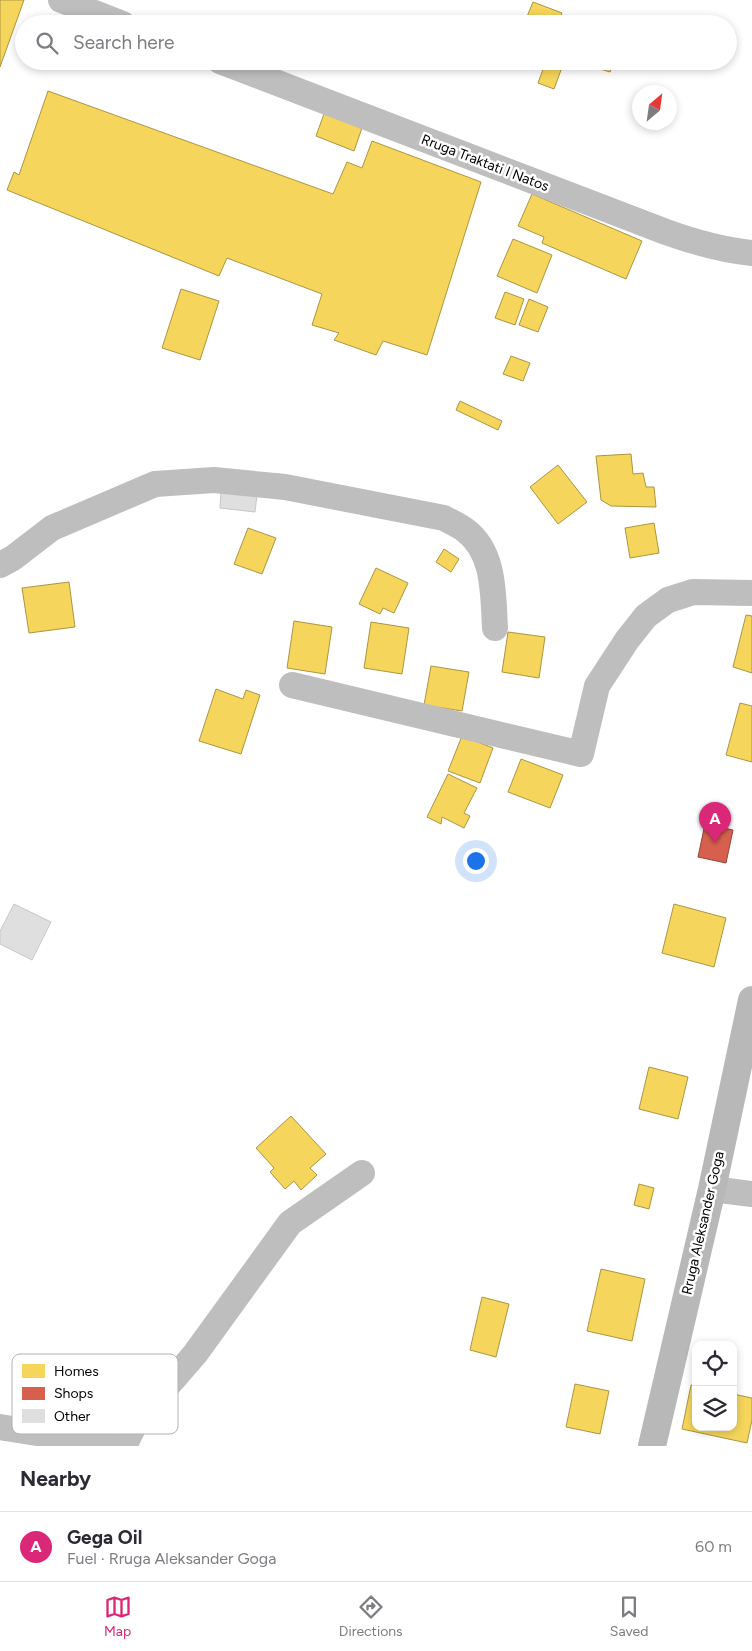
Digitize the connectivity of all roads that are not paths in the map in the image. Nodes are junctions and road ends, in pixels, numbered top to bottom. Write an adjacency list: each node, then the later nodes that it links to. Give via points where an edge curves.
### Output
1 (61, 0): 2 (street)
2 (100, 15)
3 (243, 70): 4 (street, Rruga Traktati I Natos, via 666,232 700,244)
4 (752, 253)
5 (0, 564): 7 (street, via 52,528 155,484 214,480 285,487 444,518 465,530 481,547 492,580)
6 (752, 593): 8 (street, via 693,592 668,600 646,616 626,640 597,686 581,754)
7 (495, 628)
8 (292, 685)
9 (752, 1000): 11 (main road, Rruga Aleksander Goga)
10 (362, 1172): 13 (street, via 290,1223)
11 (712, 1188): 12 (street); 18 (main road, Rruga Aleksander Goga)
12 (752, 1194)
13 (178, 1374)
14 (39, 1434): 16 (street)
15 (130, 1434): 17 (street)
16 (118, 1446)
17 (124, 1446)
18 (652, 1446)

